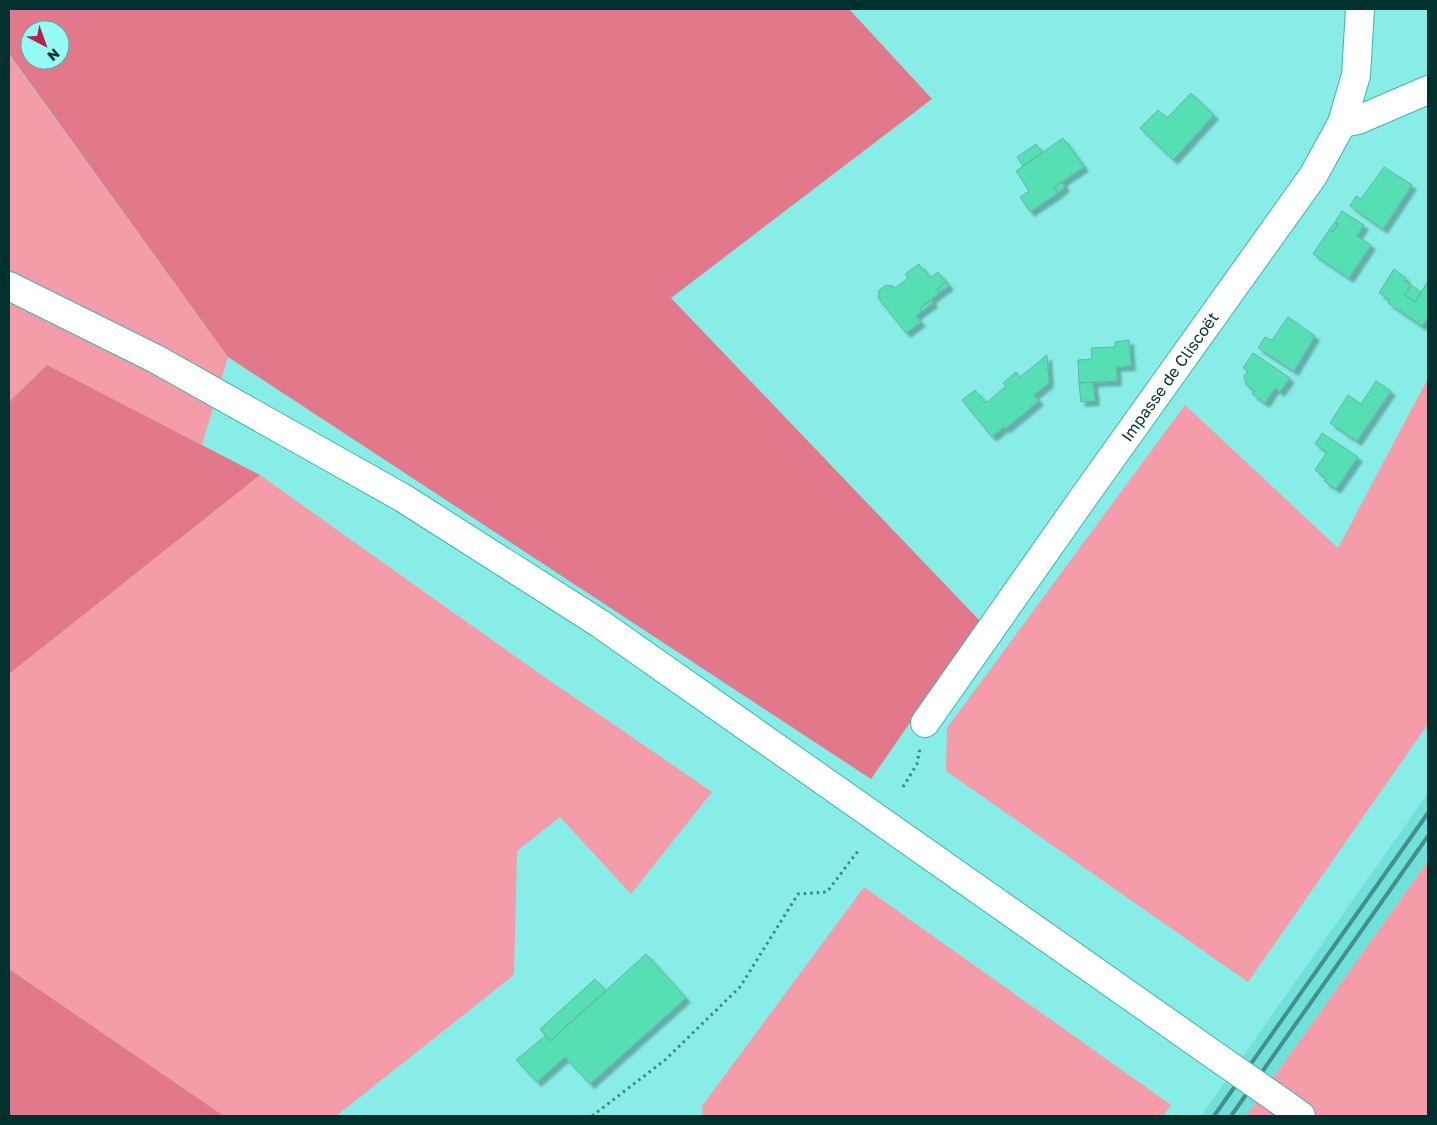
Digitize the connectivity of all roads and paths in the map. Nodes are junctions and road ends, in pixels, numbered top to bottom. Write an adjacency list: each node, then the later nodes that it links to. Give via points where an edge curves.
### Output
1 (1360, 9): 3 (main road, Impasse de Cliscoët, via 1356,75)
2 (1428, 90): 3 (main road, via 1358,120)
3 (1342, 123): 5 (main road, Impasse de Cliscoët, via 1313,176)
4 (9, 286): 10 (main road, bridge, via 156,359 403,498 591,618)
5 (925, 723)
6 (917, 764): 7 (path)
7 (903, 787)
8 (858, 851): 9 (path, via 826,892 798,894 740,987 665,1060)
9 (592, 1116)
10 (1301, 1116)

